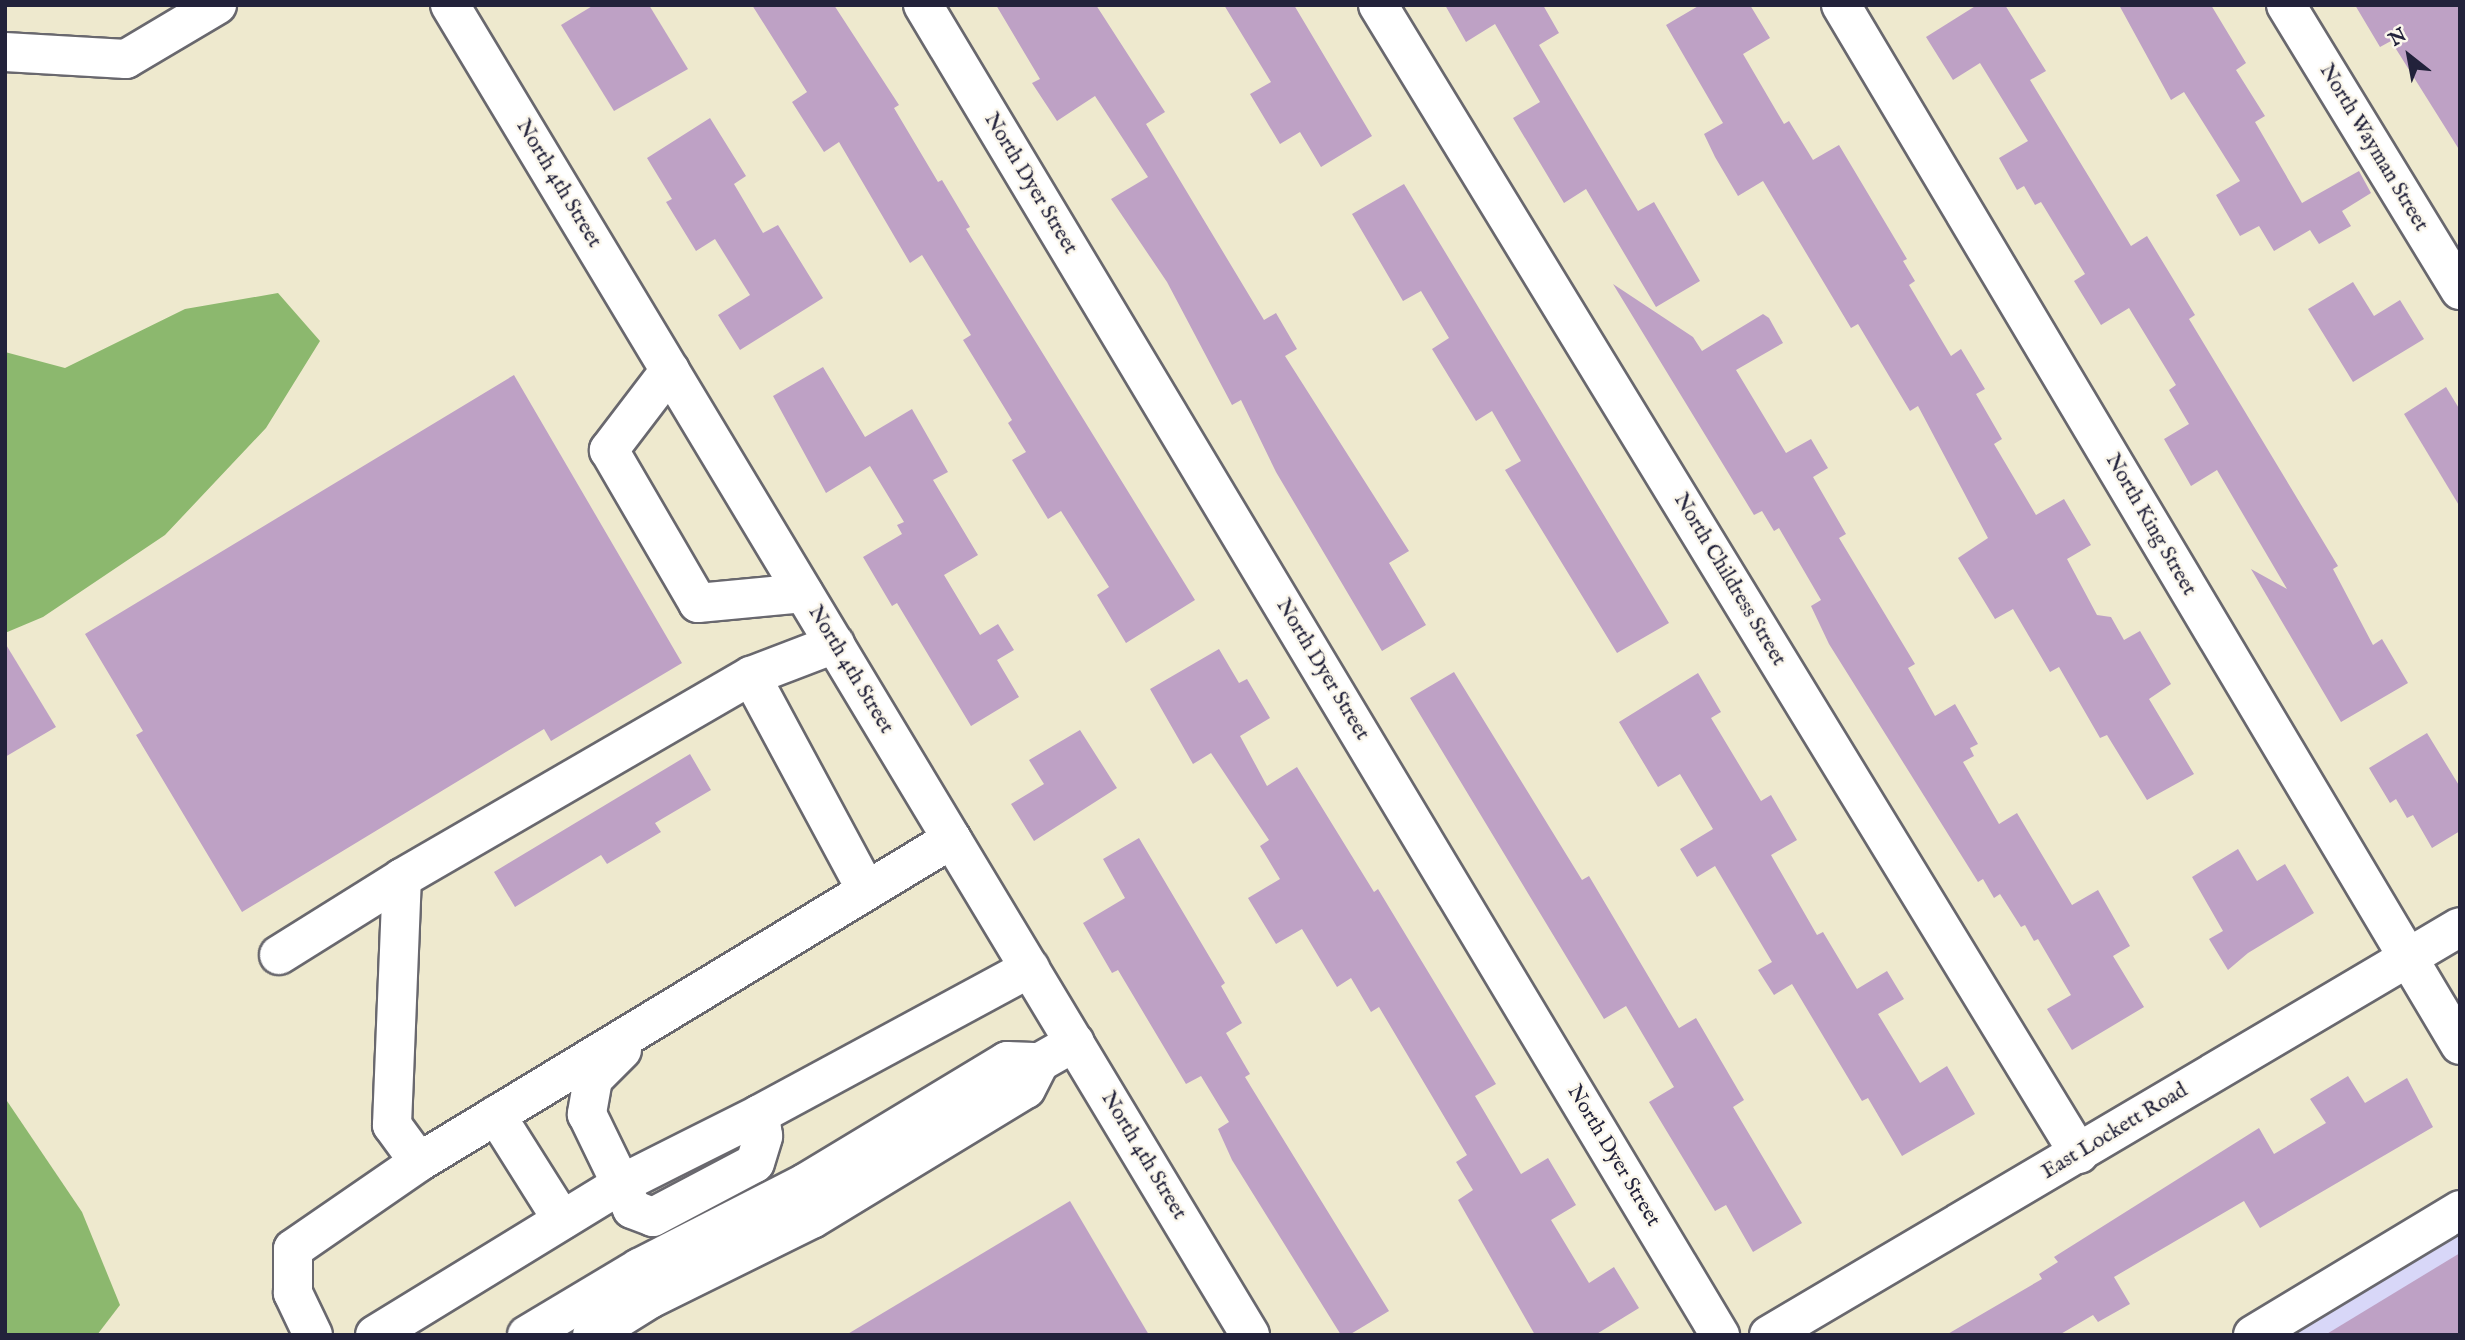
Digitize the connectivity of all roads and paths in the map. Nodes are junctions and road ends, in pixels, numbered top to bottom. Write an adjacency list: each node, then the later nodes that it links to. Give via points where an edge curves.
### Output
1 (217, 5): 7 (street, via 127,59)
2 (450, 5): 9 (street, North 4th Street)
3 (923, 5): 35 (street, North Dyer Street)
4 (1378, 5): 25 (street, North Childress Street)
5 (1841, 5): 18 (street, North King Street)
6 (2286, 5): 8 (street, North Wayman Street)
7 (5, 52)
8 (2460, 290)
9 (670, 370): 10 (street, North 4th Street); 10 (street, via 609,450 698,603)
10 (804, 593): 11 (street, North 4th Street)
11 (835, 644): 12 (street); 13 (street, North 4th Street)
12 (751, 676): 14 (street); 15 (street)
13 (952, 839): 15 (street); 19 (street, North 4th Street)
14 (402, 878): 17 (street); 26 (street, via 392,1125)
15 (866, 890): 20 (street)
16 (2460, 927): 18 (street, East Lockett Road)
17 (279, 955)
18 (2405, 960): 22 (street, North King Street); 25 (street, East Lockett Road)
19 (1030, 968): 21 (street, North 4th Street); 27 (street, via 760,1114 762,1136 755,1163 653,1217 632,1209)
20 (648, 1024): 24 (street); 27 (street, via 593,1079 587,1114)
21 (1075, 1042): 23 (street); 34 (street, North 4th Street)
22 (2460, 1045)
23 (1040, 1062): 32 (street, via 1007,1061 805,1182 639,1268); 33 (street, via 1026,1089 836,1205 650,1299)
24 (496, 1115): 26 (street); 29 (street)
25 (2079, 1154): 36 (street, East Lockett Road)
26 (419, 1162): 30 (street, via 293,1249 293,1293)
27 (621, 1184): 29 (street)
28 (2460, 1210): 37 (street)
29 (562, 1220): 31 (street)
30 (313, 1335)
31 (375, 1335)
32 (527, 1335)
33 (592, 1335)
34 (1250, 1335)
35 (1720, 1335)
36 (1769, 1335)
37 (2253, 1335)

